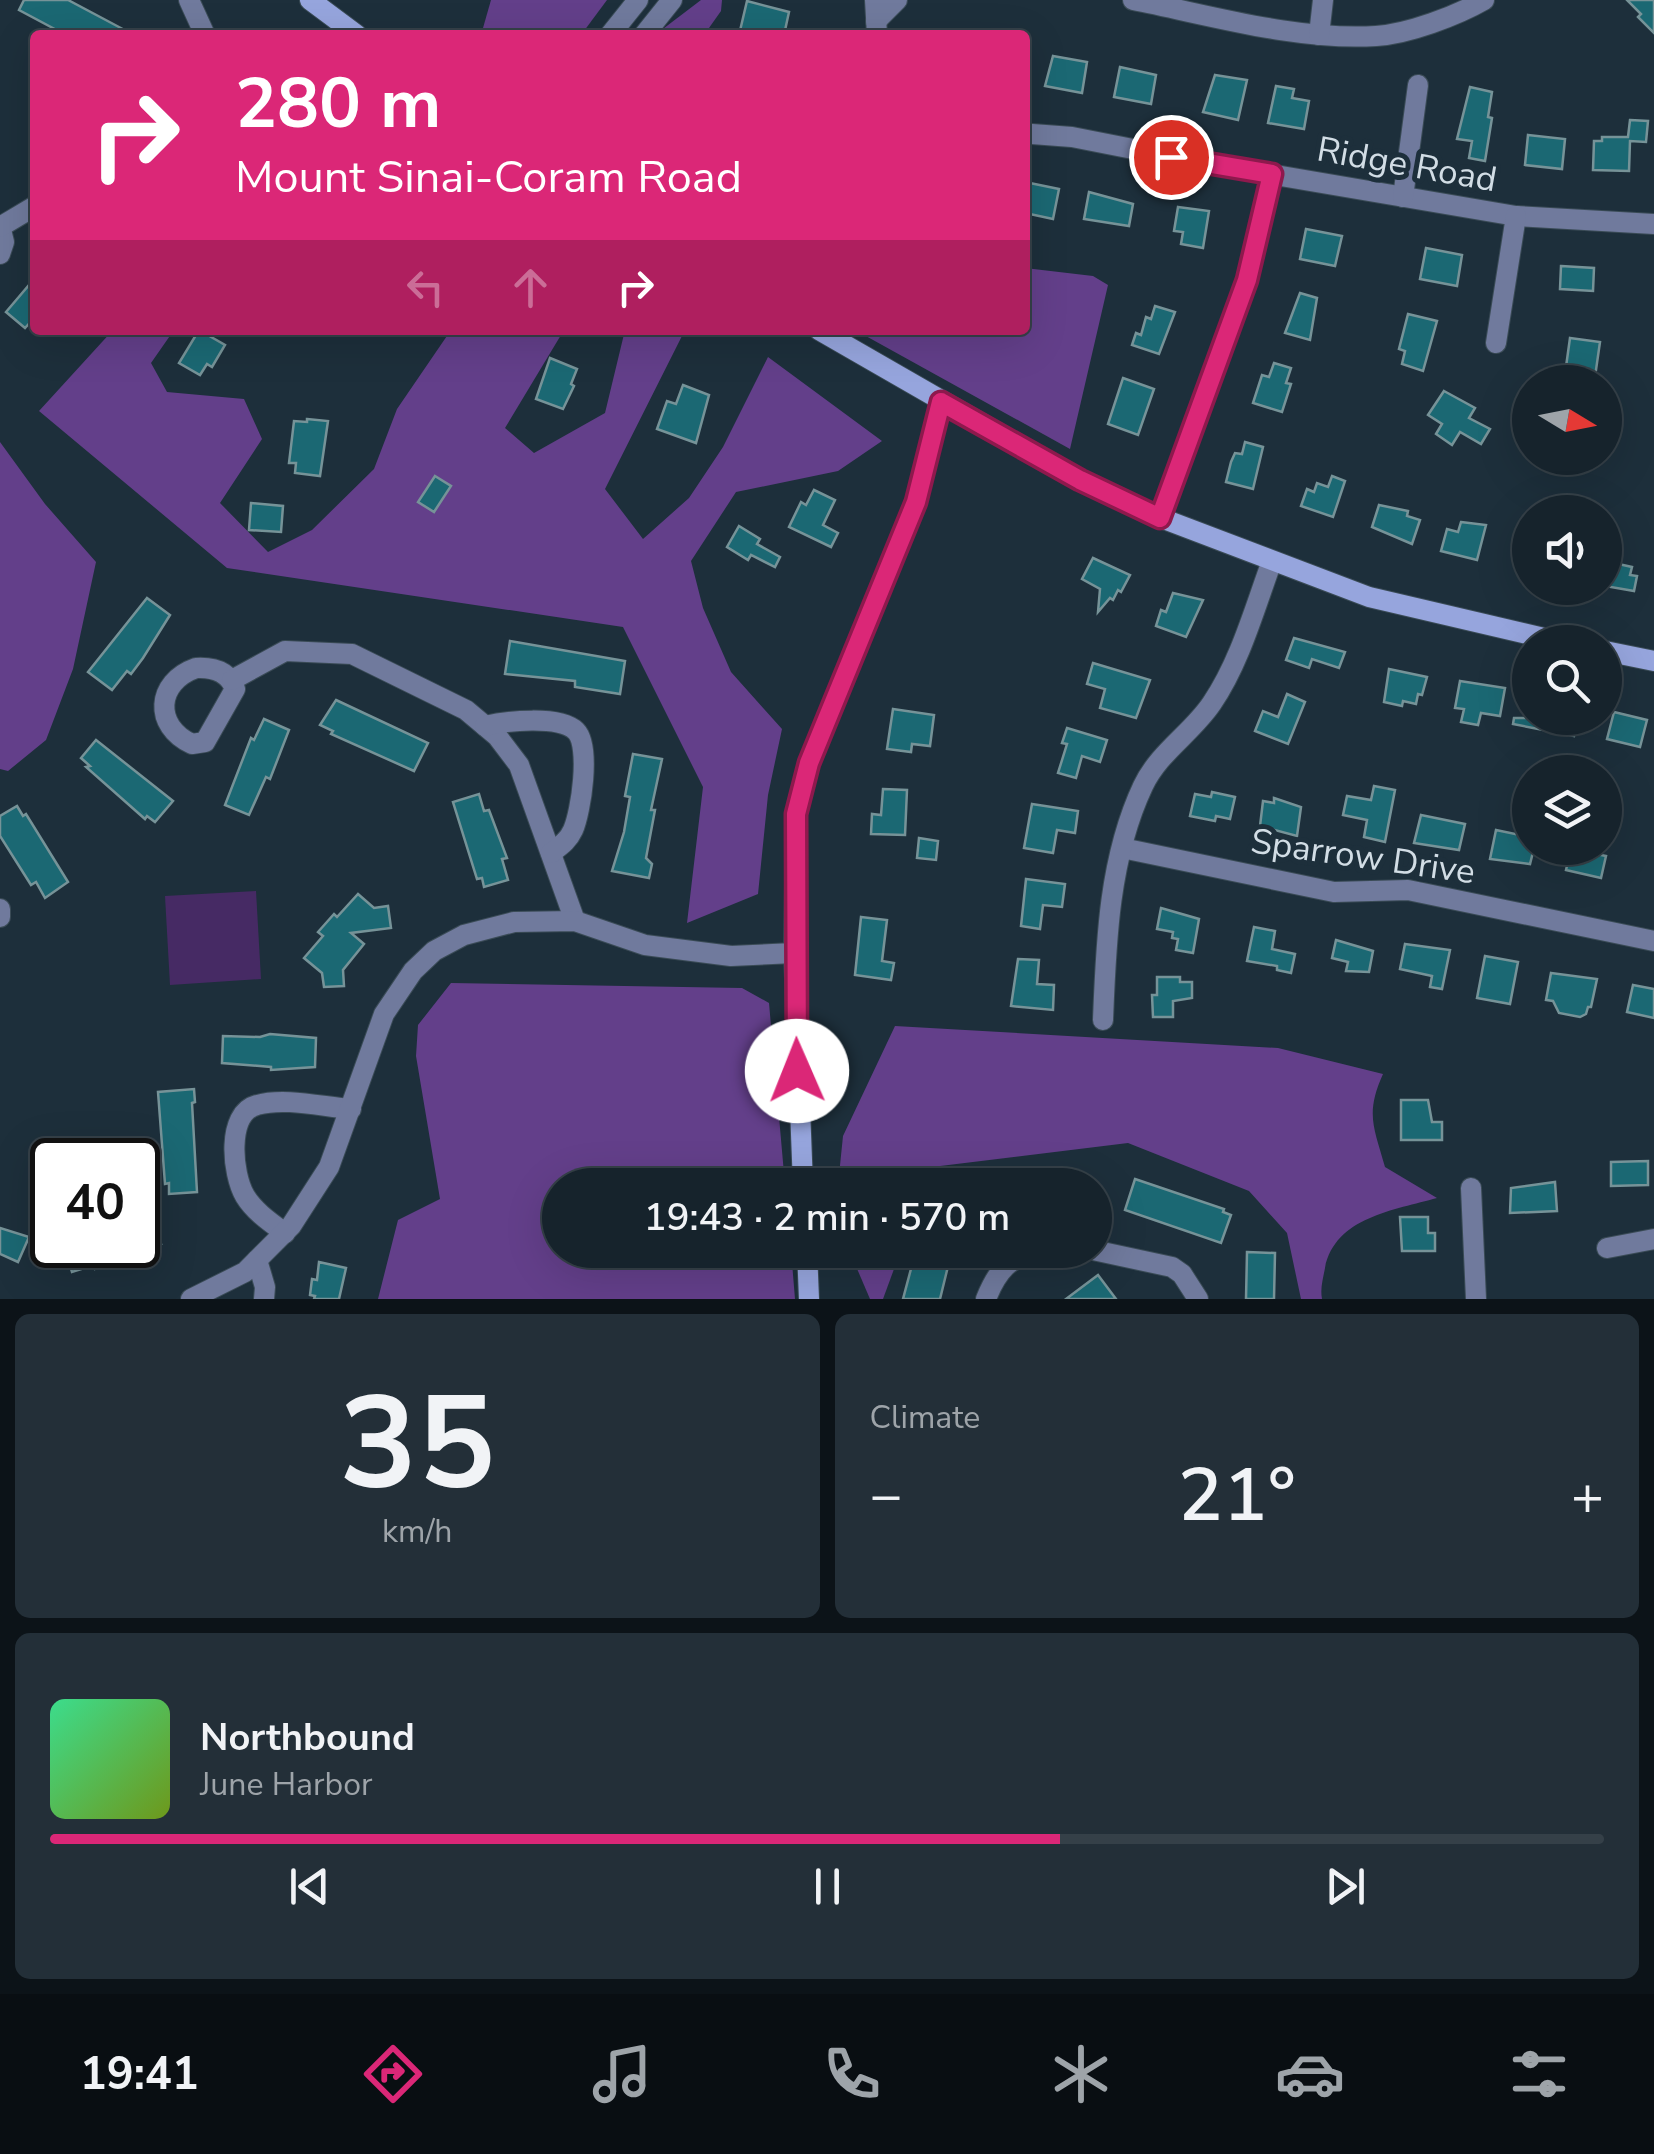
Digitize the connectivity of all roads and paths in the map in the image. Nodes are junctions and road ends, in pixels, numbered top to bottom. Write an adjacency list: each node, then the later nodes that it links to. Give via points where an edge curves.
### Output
1 (189, 0): 10 (street)
2 (310, 0): 11 (main road)
3 (638, 0): 12 (street)
4 (672, 0): 13 (street)
5 (897, 0): 9 (street)
6 (1132, 0): 14 (street)
7 (1323, 0): 14 (street)
8 (1484, 0): 14 (street, via 1461,14 1379,36)
9 (876, 18)
10 (203, 30)
11 (351, 30)
12 (614, 30)
13 (648, 30)
14 (1319, 35)
15 (1418, 85): 18 (street)
16 (1032, 134): 17 (street, Ridge Road)
17 (1272, 174): 18 (street, Ridge Road); 27 (street, via 1247,280)
18 (1403, 198): 20 (street, Ridge Road)
19 (30, 209): 22 (street)
20 (1516, 216): 21 (street, Ridge Road); 25 (street)
21 (1654, 224)
22 (0, 226): 23 (street)
23 (0, 254)
24 (827, 335): 26 (main road)
25 (1496, 344)
26 (941, 402): 27 (main road); 38 (main road, via 916,502 809,763 796,814)
27 (1160, 518): 28 (main road)
28 (1272, 561): 29 (main road, via 1369,597); 34 (street, via 1212,704 1165,752 1144,785)
29 (1512, 631)
30 (1622, 654): 31 (main road)
31 (1654, 661)
32 (232, 680): 33 (street, via 284,651 352,654 449,701)
33 (484, 726): 35 (street, via 519,765); 35 (street, via 514,719 560,724 580,735 580,809 566,841)
34 (1122, 848): 37 (street, Sparrow Drive, via 1334,892 1408,890); 39 (street, via 1106,935)
35 (552, 852): 36 (street)
36 (574, 922): 38 (street, via 645,945 730,956); 40 (street, via 514,922 434,951 384,1014)
37 (1654, 940)
38 (794, 953): 41 (main road)
39 (1104, 1020)
40 (352, 1109): 43 (street, via 329,1167); 43 (street, via 254,1105 237,1124 238,1182 257,1212)
41 (801, 1168)
42 (1471, 1188): 55 (street)
43 (285, 1232): 47 (street)
44 (1654, 1239): 45 (street)
45 (1607, 1248)
46 (1112, 1254): 54 (street, via 1172,1267)
47 (258, 1260): 50 (street); 51 (street)
48 (808, 1268): 52 (main road)
49 (1001, 1268): 53 (street)
50 (191, 1299)
51 (264, 1299)
52 (809, 1299)
53 (986, 1299)
54 (1198, 1299)
55 (1476, 1299)

